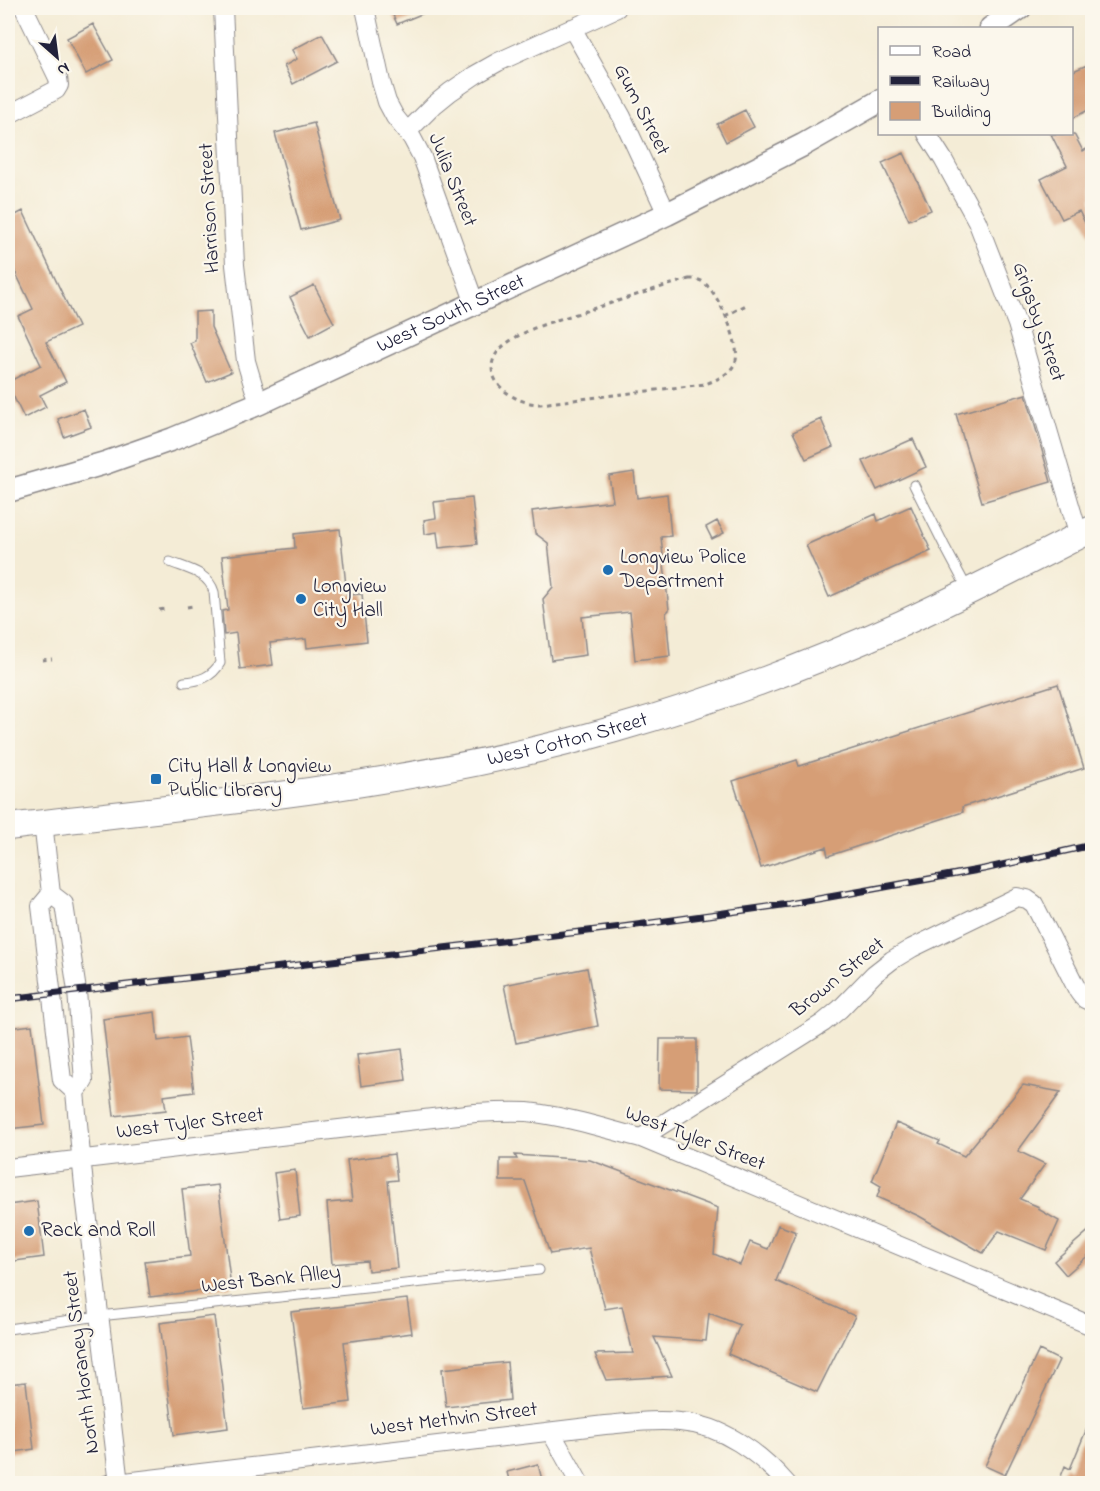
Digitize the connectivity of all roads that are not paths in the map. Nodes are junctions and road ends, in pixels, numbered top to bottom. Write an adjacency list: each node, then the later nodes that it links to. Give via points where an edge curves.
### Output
1 (24, 8): 9 (street, via 59,85)
2 (223, 8): 14 (street, Harrison Street, via 235,264 246,361)
3 (366, 8): 10 (street, Julia Street, via 384,93 391,110)
4 (617, 8): 7 (street)
5 (1020, 8): 6 (street)
6 (992, 27)
7 (572, 28): 10 (street, via 462,83); 12 (street, Gum Street, via 622,117)
8 (878, 102): 12 (street, West South Street, via 803,145)
9 (8, 115)
10 (408, 131): 13 (street, Julia Street, via 425,165)
11 (928, 135): 17 (street, Grigsby Street, via 976,221 1017,324)
12 (667, 214): 13 (street, West South Street)
13 (475, 304): 14 (street, West South Street)
14 (260, 403): 16 (street, West South Street, via 105,463)
15 (914, 485): 19 (lane)
16 (8, 487)
17 (1086, 533): 19 (main road, West Cotton Street)
18 (170, 562): 20 (lane, via 202,575 214,591 220,663 206,677)
19 (969, 590): 21 (main road, West Cotton Street, via 876,635 768,679 642,722 522,753 351,785)
20 (184, 682)
21 (43, 822): 22 (main road, West Cotton Street); 23 (street)
22 (8, 827)
23 (51, 894): 25 (street, North Horaney Street, via 41,906 50,994 62,1080); 25 (street, North Horaney Street, via 64,904 77,991 84,1081)
24 (1092, 1000): 26 (street, Brown Street, via 1088,1001 1078,991 1034,904 1017,897 892,960 823,1023)
25 (75, 1092): 27 (street, North Horaney Street)
26 (641, 1138): 27 (street, West Tyler Street, via 554,1116 498,1111); 31 (street, West Tyler Street)
27 (81, 1160): 28 (street, West Tyler Street); 30 (street, North Horaney Street)
28 (8, 1168)
29 (539, 1270): 30 (lane, West Bank Alley)
30 (99, 1316): 32 (lane, West Bank Alley); 34 (street, North Horaney Street)
31 (1092, 1326)
32 (8, 1329)
33 (551, 1432): 34 (street, West Methvin Street); 35 (street); 36 (street, West Methvin Street, via 644,1421 696,1424 742,1445)
34 (116, 1483)
35 (580, 1484)
36 (787, 1484)

